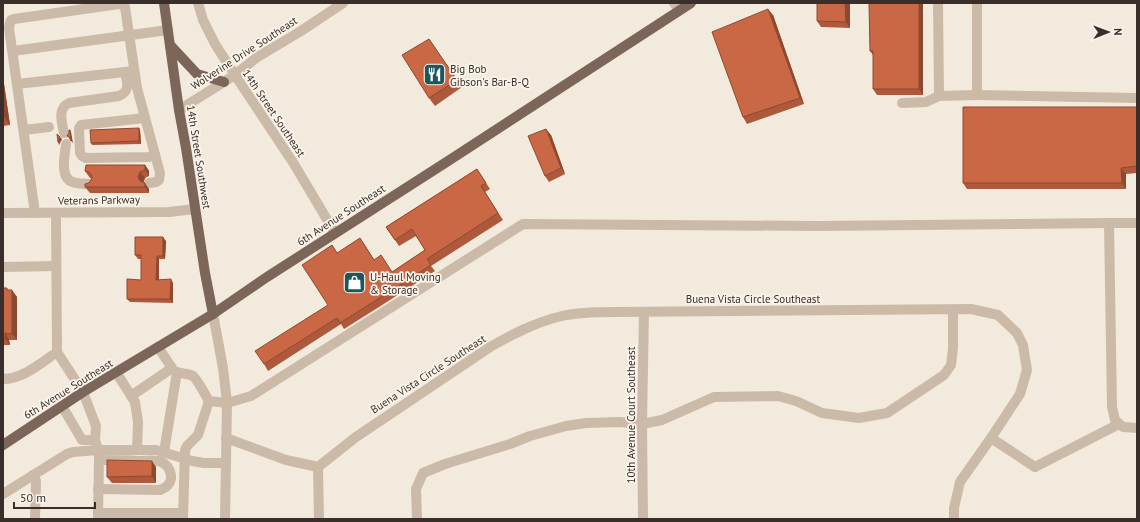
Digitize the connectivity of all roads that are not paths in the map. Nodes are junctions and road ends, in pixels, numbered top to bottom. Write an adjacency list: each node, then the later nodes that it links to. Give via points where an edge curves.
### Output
1 (164, 3): 8 (main road, 14th Street Southwest)
2 (198, 3): 13 (street, 14th Street Southeast, via 215,44)
3 (343, 3): 13 (street, Wolverine Drive Southeast, via 256,58)
4 (691, 3): 7 (main road, 6th Avenue Southeast)
5 (938, 3): 17 (street)
6 (977, 3): 16 (street)
7 (677, 7): 35 (main road, 6th Avenue Southeast, via 469,148)
8 (168, 30): 9 (street); 10 (main road, 14th Street Southwest)
9 (129, 35): 11 (street); 11 (street, via 125,7 119,4 12,20 10,28); 12 (street)
10 (170, 45): 14 (main road, via 197,74); 20 (main road, 14th Street Southwest)
11 (13, 51): 15 (street)
12 (130, 71): 15 (street); 21 (street); 24 (street, via 127,91 123,94 64,105)
13 (235, 75): 14 (street, Wolverine Drive Southeast); 35 (street, 14th Street Southeast, via 294,164)
14 (224, 82): 20 (street, Wolverine Drive Southeast)
15 (18, 84): 23 (street)
16 (977, 95): 17 (street); 18 (street)
17 (939, 96): 19 (street, via 926,102)
18 (1137, 98)
19 (902, 103)
20 (178, 110): 29 (main road, 14th Street Southwest)
21 (145, 118): 26 (street); 26 (street, via 80,125 80,153 86,158)
22 (50, 127): 23 (street)
23 (24, 130): 31 (street)
24 (64, 133)
25 (66, 144): 28 (street, via 64,168 68,179 75,183)
26 (155, 155): 27 (street, via 160,177 156,182)
27 (149, 183)
28 (90, 184)
29 (195, 209): 32 (street, Veterans Parkway, via 169,212); 40 (main road, 14th Street Southwest)
30 (3, 213): 31 (street, Veterans Parkway)
31 (35, 213): 32 (street, Veterans Parkway)
32 (56, 213): 36 (street)
33 (1137, 222): 34 (street)
34 (1109, 223): 49 (street, via 818,226 523,224 251,396); 52 (street, via 1112,407 1114,420)
35 (335, 233): 40 (main road, 6th Avenue Southeast)
36 (56, 266): 37 (street); 42 (street)
37 (3, 267)
38 (953, 310): 39 (street, Buena Vista Circle Southeast); 51 (street, via 951,365 944,375 887,413 859,418 822,413 778,396 714,397 662,420); 55 (street, Buena Vista Circle Southeast, via 971,309 998,315 1017,333 1023,345 1027,370 1020,394)
39 (644, 312): 51 (street, 10th Avenue Court Southeast); 63 (street, Buena Vista Circle Southeast, via 562,316 513,334 356,436)
40 (213, 314): 41 (main road, 6th Avenue Southeast); 49 (street)
41 (158, 347): 43 (street); 44 (main road, 6th Avenue Southeast)
42 (57, 352): 45 (street, via 22,375); 46 (street)
43 (174, 370): 47 (street); 48 (street, via 193,376); 59 (street)
44 (116, 372): 46 (main road, 6th Avenue Southeast); 47 (street)
45 (3, 379)
46 (83, 392): 50 (main road, 6th Avenue Southeast); 56 (street, via 96,426)
47 (131, 396): 58 (street, via 135,402 138,422)
48 (209, 401): 49 (street); 61 (street, via 198,435 187,446)
49 (227, 403): 54 (street)
50 (62, 406): 56 (street, via 82,440); 57 (main road, 6th Avenue Southeast)
51 (642, 424): 72 (street, via 619,422 566,426 423,473 416,488); 73 (street, 10th Avenue Court Southeast)
52 (1119, 424): 53 (street, via 1123,427); 55 (street, via 1035,467)
53 (1137, 428)
54 (226, 438): 62 (street); 63 (street, via 286,460)
55 (991, 438): 74 (street, Buena Vista Circle Southeast, via 960,482)
56 (94, 440): 60 (street)
57 (3, 445)
58 (137, 450): 59 (street); 60 (street)
59 (164, 452): 61 (street)
60 (98, 455): 64 (street, via 73,452); 65 (street); 65 (street, via 158,461 170,470 171,480 160,490)
61 (184, 458): 62 (street, via 204,463); 68 (street)
62 (226, 463): 70 (street)
63 (318, 467): 71 (street)
64 (33, 475): 66 (street); 69 (street, via 36,481)
65 (98, 489): 67 (street)
66 (3, 494)
67 (98, 516): 68 (street)
68 (183, 516)
69 (35, 519)
70 (225, 519)
71 (319, 519)
72 (417, 519)
73 (643, 519)
74 (954, 519)

